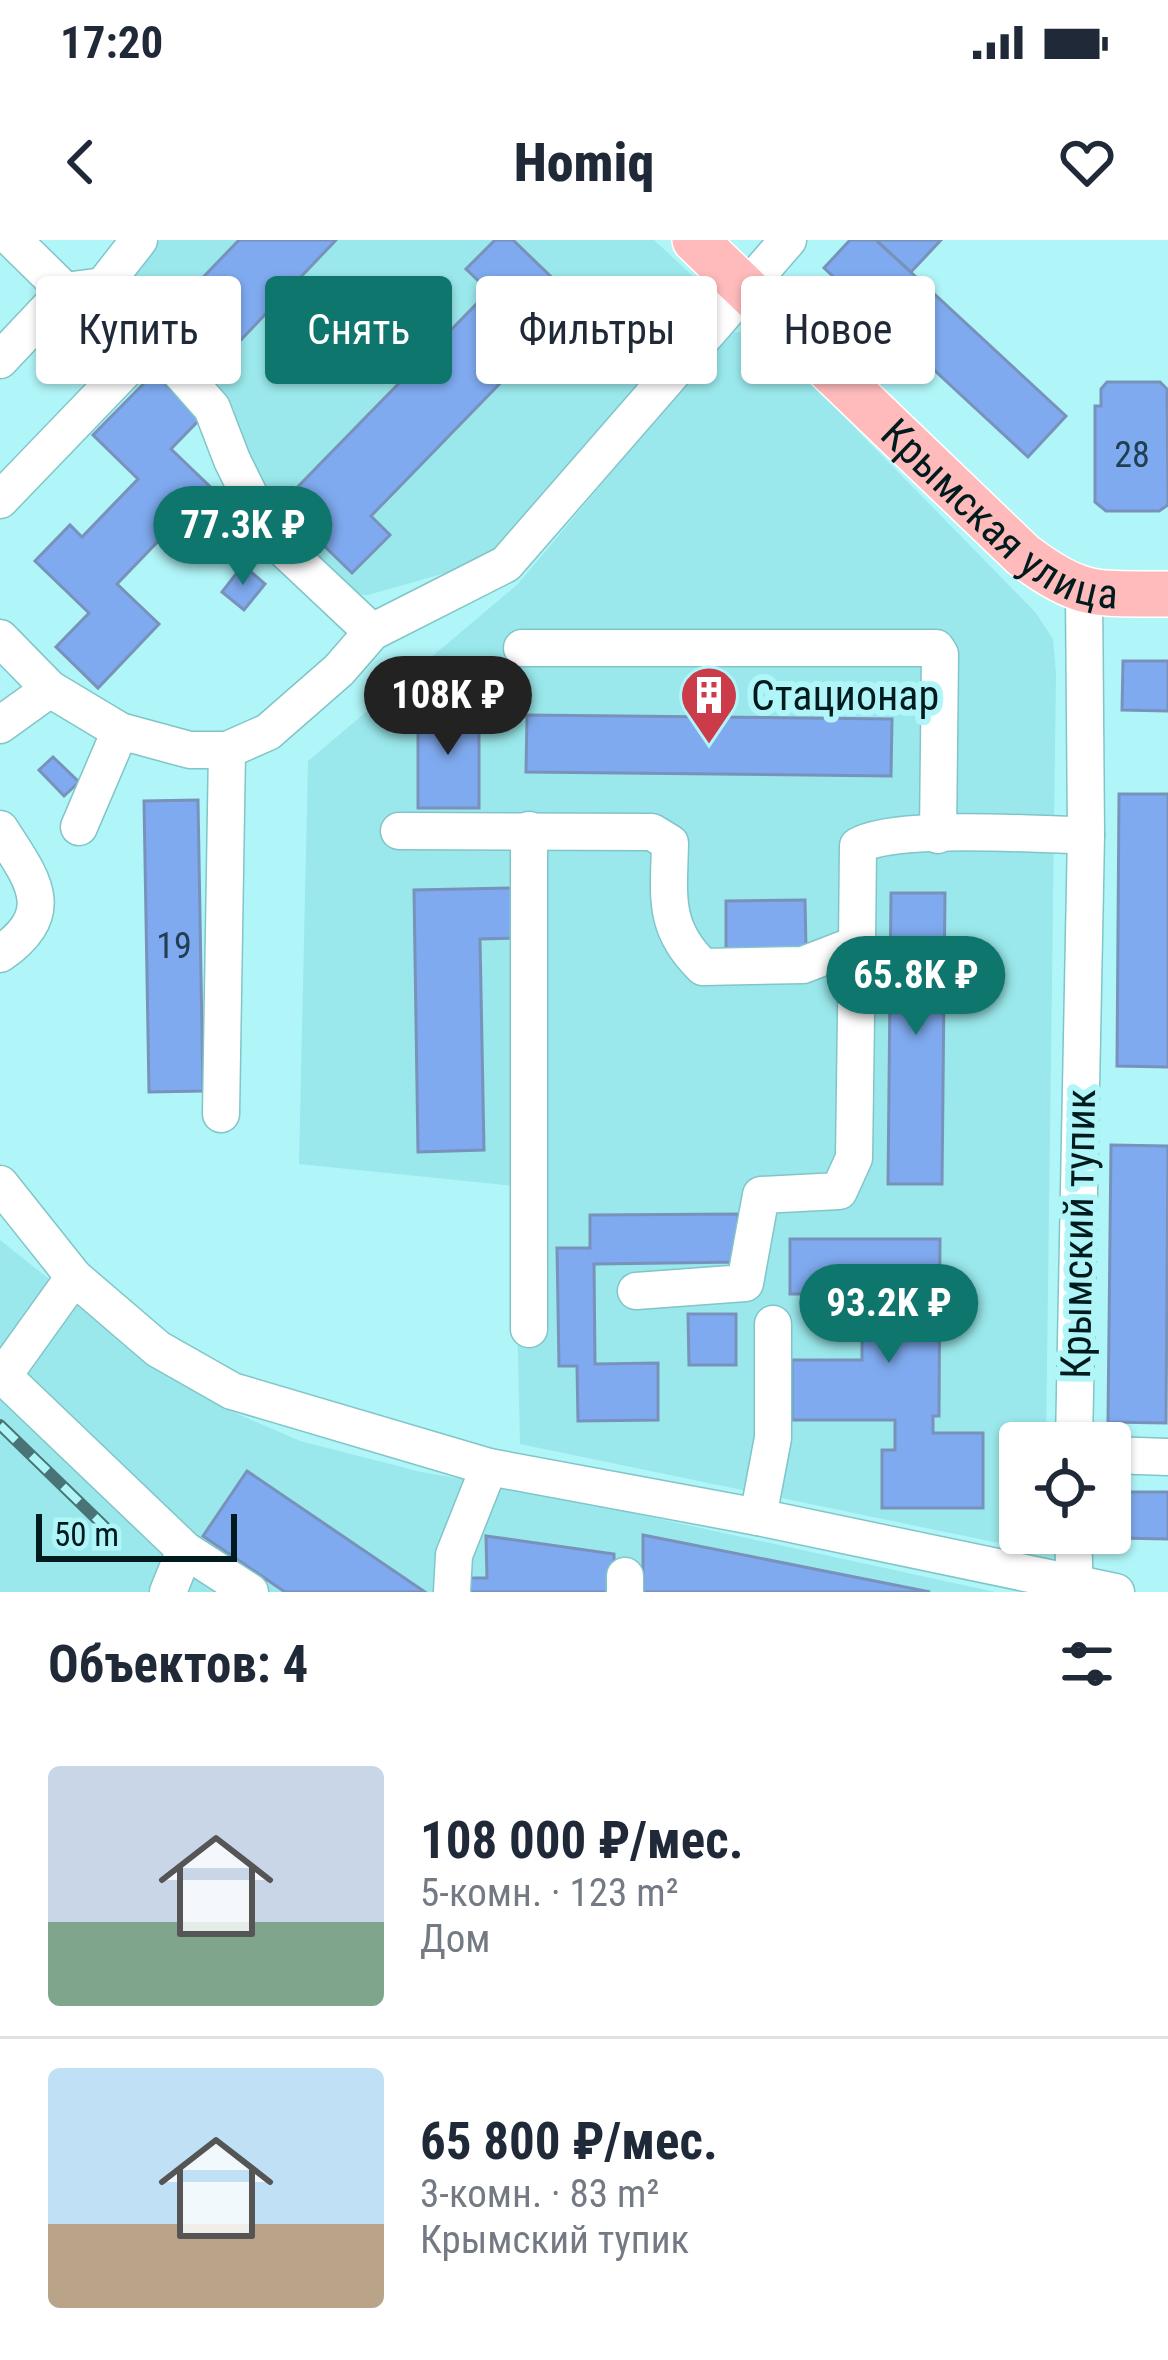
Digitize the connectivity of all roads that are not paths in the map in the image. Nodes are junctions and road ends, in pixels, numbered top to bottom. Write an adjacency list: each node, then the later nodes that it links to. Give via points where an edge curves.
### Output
1 (13, 240): 5 (street)
2 (139, 240): 6 (street)
3 (695, 240): 8 (main road, Крымская улица)
4 (788, 240): 7 (street)
5 (49, 276)
6 (111, 276)
7 (756, 276)
8 (741, 283)
9 (741, 294): 18 (street, via 506,564)
10 (36, 322): 11 (street)
11 (0, 360)
12 (112, 384): 15 (street)
13 (191, 384): 18 (street, via 212,407 269,535)
14 (846, 384): 16 (main road, Крымская улица, via 1023,555)
15 (0, 500)
16 (1084, 593): 17 (main road, Крымская улица); 30 (street, Крымский тупик)
17 (1168, 594)
18 (372, 632): 24 (street, via 268,732)
19 (0, 638): 21 (street)
20 (522, 648): 29 (street, via 936,648)
21 (50, 689): 22 (street); 23 (street)
22 (0, 724)
23 (120, 731): 24 (street, via 190,750); 25 (street)
24 (226, 750): 33 (street)
25 (79, 827)
26 (0, 829): 32 (street, via 34,883 36,915)
27 (529, 830): 28 (street); 31 (street, via 652,832 670,843 669,905 680,945 703,967 803,965); 38 (street)
28 (399, 831)
29 (938, 835): 30 (street); 31 (street, via 858,846)
30 (1085, 835): 40 (street, Крымский тупик)
31 (857, 944): 36 (street, via 854,1158 838,1191 761,1195 745,1283)
32 (0, 954)
33 (221, 1114)
34 (0, 1184): 35 (street)
35 (74, 1277): 39 (street); 43 (street, via 158,1349 232,1391)
36 (635, 1292)
37 (773, 1324): 44 (street, via 773,1438)
38 (529, 1329)
39 (2, 1375): 45 (street)
40 (1074, 1422)
41 (1131, 1456): 42 (street)
42 (1168, 1457)
43 (489, 1467): 44 (street); 50 (street, via 454,1555)
44 (758, 1517): 47 (street, via 1022,1570)
45 (185, 1550): 48 (street); 49 (street)
46 (1074, 1554): 47 (street)
47 (1075, 1589): 51 (street)
48 (168, 1592)
49 (250, 1592)
50 (452, 1592)
51 (1116, 1592)

